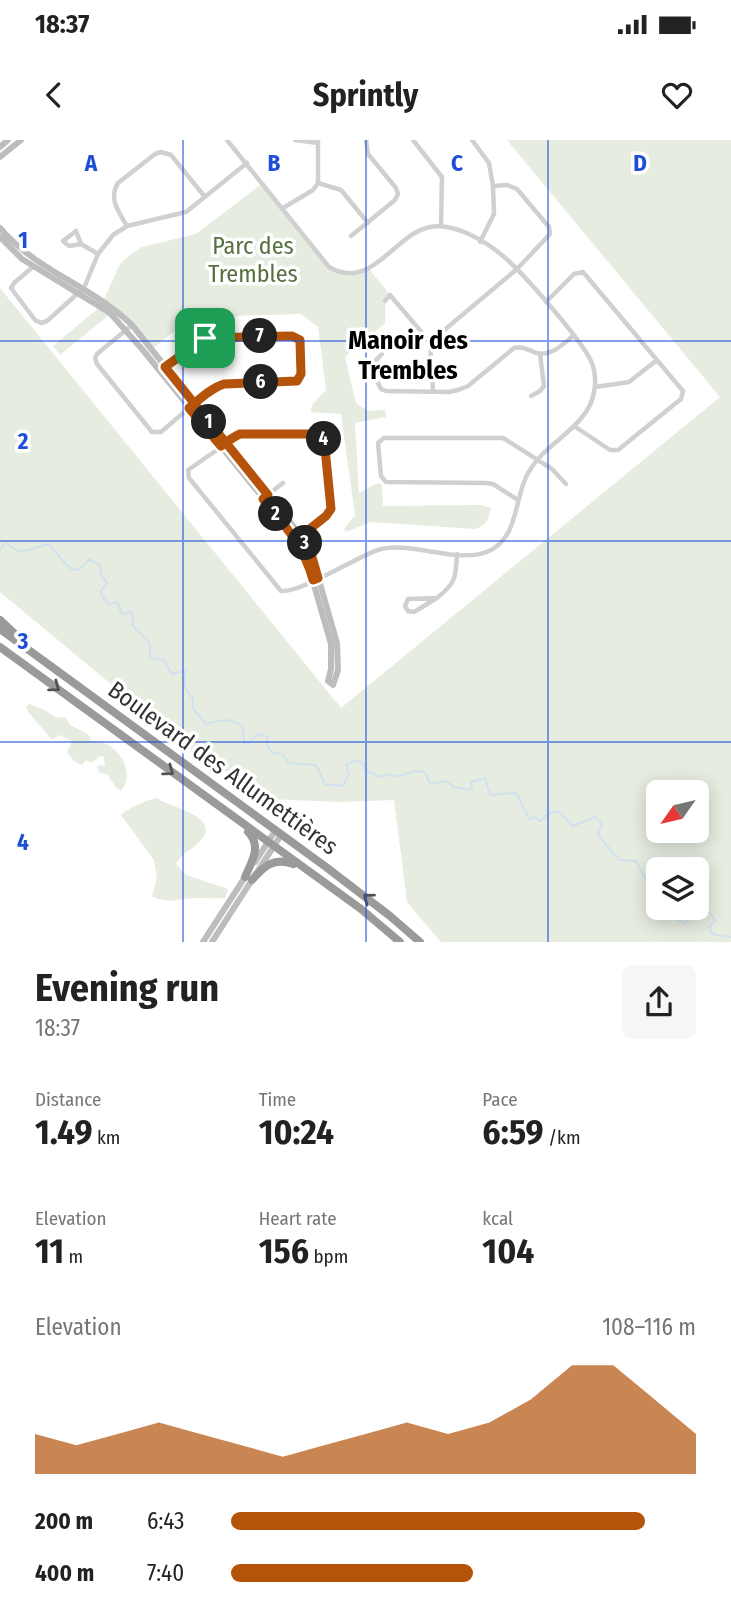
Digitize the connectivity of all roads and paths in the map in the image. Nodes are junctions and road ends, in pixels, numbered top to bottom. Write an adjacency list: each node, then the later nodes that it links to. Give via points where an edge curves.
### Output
1 (8, 140): 9 (street)
2 (21, 140): 10 (street)
3 (228, 140): 11 (street)
4 (296, 140): 8 (street)
5 (366, 140): 16 (street, via 368,154 398,194)
6 (413, 140): 18 (street, via 442,177)
7 (472, 140): 13 (street, via 489,163)
8 (318, 142): 12 (street)
9 (0, 147)
10 (0, 157)
11 (247, 163): 14 (street); 15 (street)
12 (318, 183): 15 (street); 16 (street, via 341,190)
13 (493, 186): 22 (street, via 494,214); 26 (street, via 517,189 550,230 548,239)
14 (205, 197): 17 (street, via 186,212); 17 (street, via 171,155 155,154 114,190 114,202)
15 (283, 208): 18 (street, via 326,264 353,274 369,269 417,232)
16 (368, 223): 20 (street)
17 (127, 226): 24 (street, via 107,240)
18 (441, 226): 22 (street)
19 (0, 228): 27 (street, via 26,253)
20 (351, 236)
21 (0, 237): 25 (street)
22 (480, 242): 26 (street)
23 (82, 244): 24 (street)
24 (98, 254): 27 (street)
25 (34, 266): 27 (street); 27 (street, via 11,289 38,322 47,321)
26 (517, 269): 29 (street); 32 (street)
27 (82, 290): 30 (street, via 104,300)
28 (385, 301): 32 (street, via 390,295)
29 (545, 302): 31 (street); 35 (street, via 574,274 583,272)
30 (129, 328): 36 (street); 40 (street, via 97,354 95,361 150,430 161,432)
31 (573, 336): 34 (street); 37 (street, via 591,360)
32 (430, 342): 38 (street)
33 (382, 354): 38 (street, via 370,366 381,389)
34 (540, 354): 38 (street, via 517,347 468,386); 39 (street, via 544,386)
35 (657, 360): 37 (street, via 629,382); 41 (street, via 681,389 682,397 620,449 610,450)
36 (162, 369): 40 (street); 40 (street, via 209,337 292,336 300,340 297,381 224,384)
37 (595, 387): 41 (street, via 589,406)
38 (433, 391)
39 (531, 396)
40 (192, 406): 42 (street)
41 (574, 426): 43 (street)
42 (223, 445): 46 (street); 48 (street, via 240,434 322,436 331,509); 50 (street, via 189,467 189,478 279,589 287,591)
43 (537, 459): 45 (street); 47 (street); 47 (street, via 503,438 384,438 378,443 381,476 386,482 486,483)
44 (283, 483): 46 (street)
45 (566, 484)
46 (266, 497): 48 (street)
47 (518, 500): 49 (street, via 510,529 498,545 479,554)
48 (298, 538): 50 (street, via 312,557)
49 (457, 554): 50 (street, via 381,549); 51 (street, via 455,579)
50 (316, 579): 50 (street, via 331,645 328,681 332,685 338,670 337,643)
51 (437, 598): 51 (street, via 408,599 405,606 414,612)
52 (0, 620): 55 (highway)
53 (0, 629): 55 (highway, Boulevard des Allumettières)
54 (0, 647): 57 (highway, Boulevard des Allumettières, one-way to 57)
55 (94, 698): 56 (highway, Boulevard des Allumettières)
56 (123, 719): 57 (highway); 59 (highway, Boulevard des Allumettières)
57 (114, 731): 58 (highway, Boulevard des Allumettières, one-way to 58)
58 (225, 811): 60 (highway, Boulevard des Allumettières); 62 (highway, via 255,842)
59 (278, 833): 60 (street); 66 (highway, Boulevard des Allumettières, one-way to 59)
60 (271, 844): 61 (highway, Boulevard des Allumettières); 62 (street)
61 (311, 873): 62 (highway, via 279,861 267,864); 65 (highway, Boulevard des Allumettières)
62 (249, 879): 63 (street); 64 (street)
63 (203, 942)
64 (212, 942)
65 (400, 942)
66 (420, 942)

